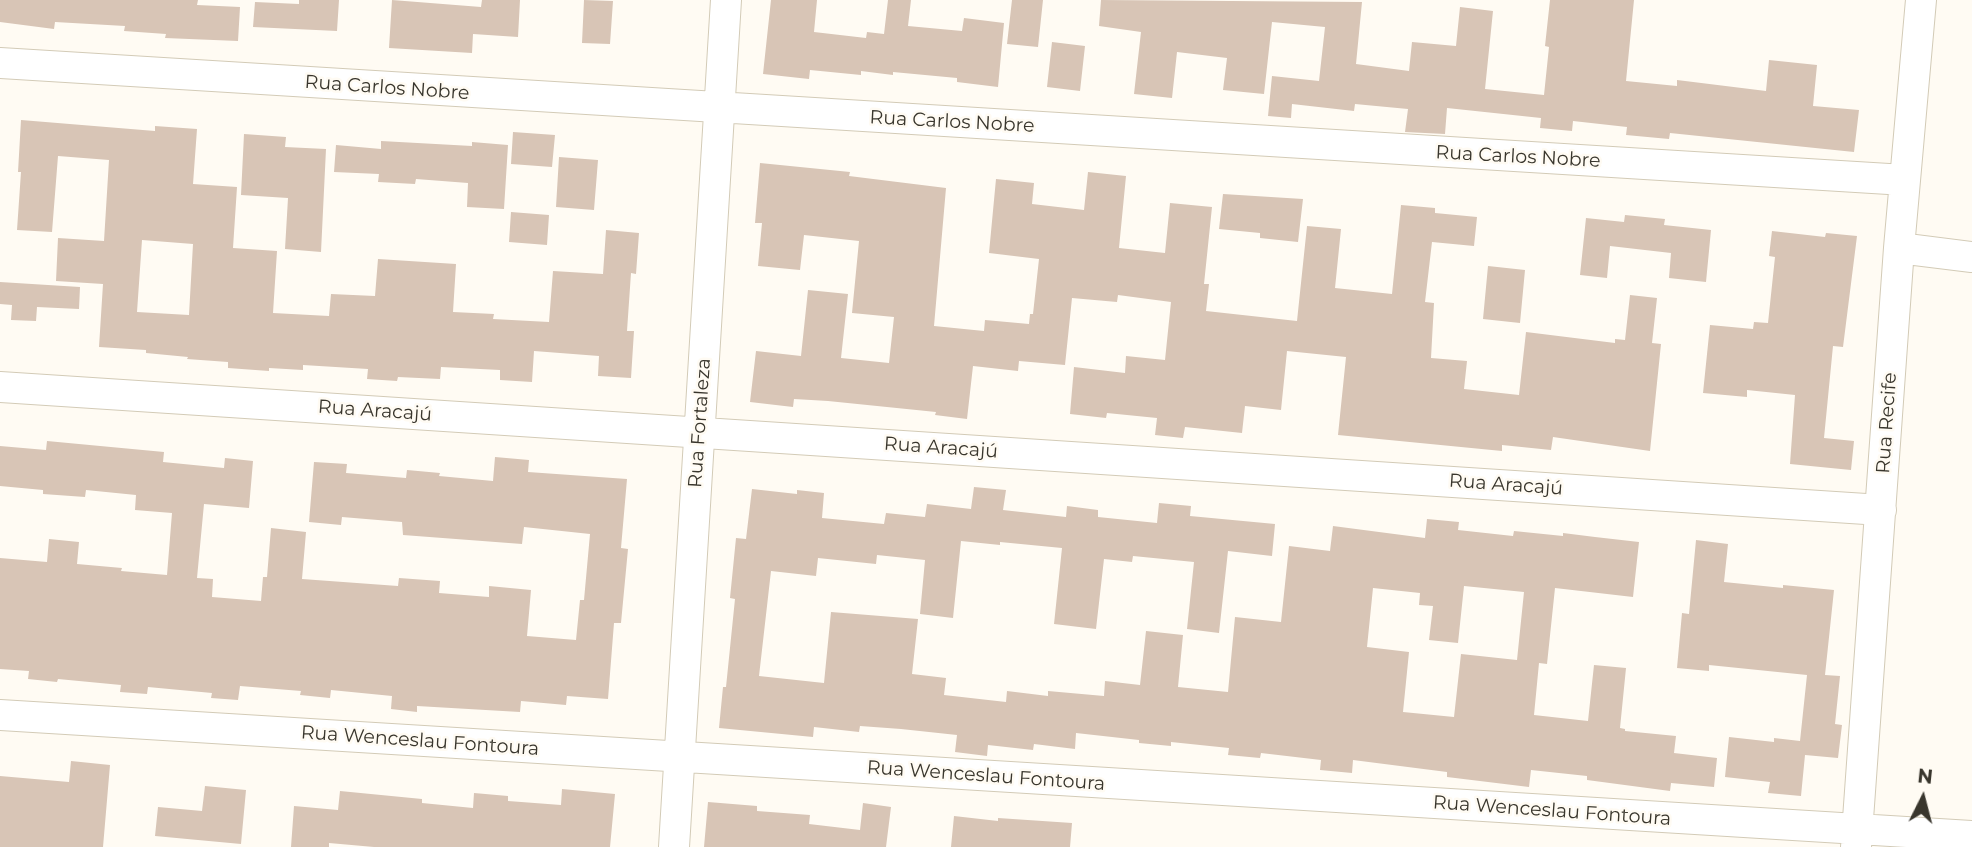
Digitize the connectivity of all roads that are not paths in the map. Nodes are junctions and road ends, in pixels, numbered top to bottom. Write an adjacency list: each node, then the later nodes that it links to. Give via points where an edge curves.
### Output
1 (726, 0): 4 (street, Rua Fortaleza)
2 (1921, 0): 5 (street, Rua Recife)
3 (0, 63): 4 (street, Rua Carlos Nobre)
4 (719, 108): 5 (street, Rua Carlos Nobre); 9 (street, Rua Fortaleza)
5 (1905, 180): 6 (street, Rua Recife)
6 (1899, 248): 7 (street); 10 (street, Rua Recife)
7 (1972, 257)
8 (0, 387): 9 (street, Rua Aracajú)
9 (699, 432): 10 (street, Rua Aracajú); 12 (street, Rua Fortaleza)
10 (1881, 510): 14 (street, Rua Recife)
11 (0, 715): 12 (street, Rua Wenceslau Fontoura)
12 (680, 757): 14 (street, Rua Wenceslau Fontoura); 15 (street, Rua Fortaleza)
13 (1972, 836): 14 (street, Rua Wenceslau Fontoura)
14 (1856, 838)
15 (674, 847)

